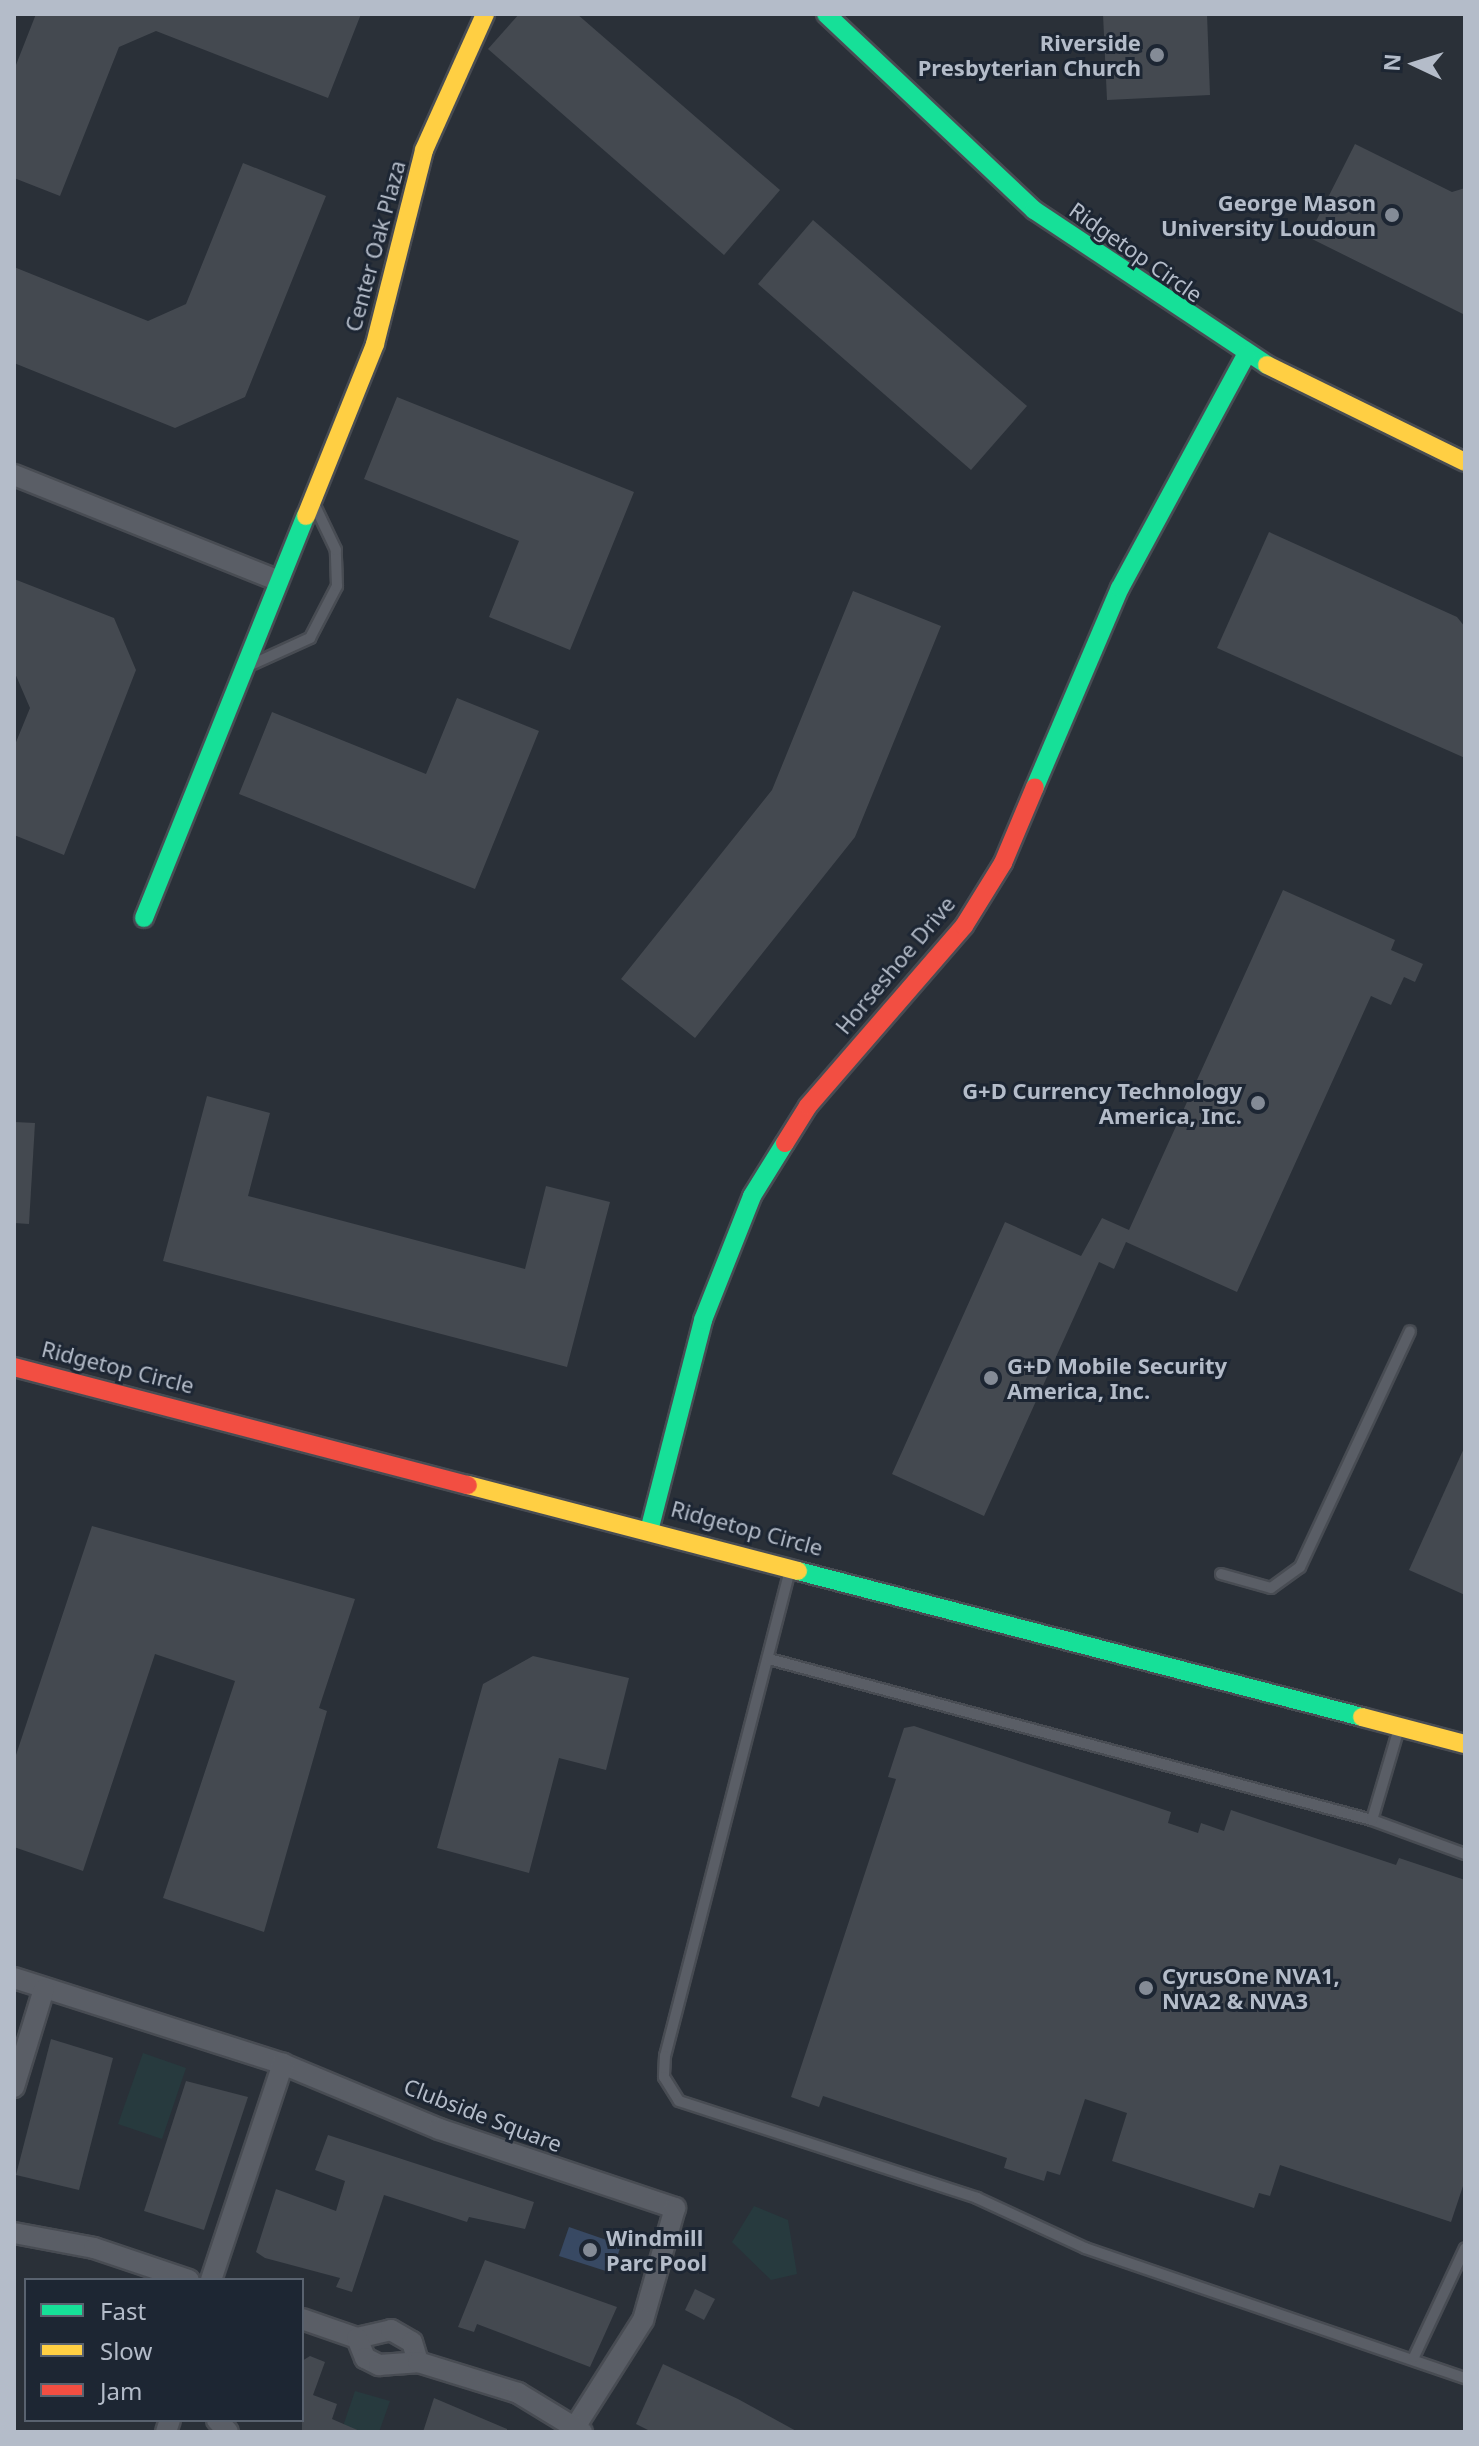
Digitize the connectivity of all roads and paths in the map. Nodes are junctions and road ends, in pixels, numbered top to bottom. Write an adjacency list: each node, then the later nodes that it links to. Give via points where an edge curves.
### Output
1 (485, 14): 6 (street, Center Oak Plaza, via 424,150 375,344)
2 (826, 14): 3 (street, Ridgetop Circle, via 1034,210)
3 (1246, 355): 4 (street, Ridgetop Circle); 12 (street, Horseshoe Drive, via 1120,588 1003,863 964,926 808,1106 752,1196 703,1320)
4 (1465, 462)
5 (14, 475): 7 (street)
6 (311, 498): 7 (street, Center Oak Plaza); 8 (lane, via 339,566 323,622 310,638)
7 (277, 580): 8 (street, Center Oak Plaza)
8 (243, 667): 9 (street, Center Oak Plaza)
9 (144, 918)
10 (1410, 1331): 14 (lane, via 1300,1567 1271,1588)
11 (14, 1367): 12 (street, Ridgetop Circle)
12 (650, 1527): 13 (street, Ridgetop Circle)
13 (791, 1565): 15 (lane); 16 (street, Ridgetop Circle)
14 (1221, 1574)
15 (769, 1659): 18 (lane); 30 (lane, via 665,2056 664,2077 679,2101 816,2141 977,2198 1085,2248)
16 (1400, 1726): 17 (street, Ridgetop Circle); 18 (lane)
17 (1465, 1744)
18 (1372, 1820): 19 (lane)
19 (1465, 1854)
20 (14, 1978): 21 (street, Clubside Square)
21 (44, 1989): 22 (street, Clubside Square); 23 (street)
22 (283, 2064): 27 (street); 33 (street, Clubside Square, via 439,2129 675,2208 643,2320)
23 (14, 2087)
24 (14, 2233): 26 (street, via 94,2248)
25 (1465, 2248): 30 (lane)
26 (183, 2278)
27 (212, 2278)
28 (304, 2320): 29 (street)
29 (357, 2338): 31 (street, via 365,2358 379,2365); 31 (street, via 391,2330 412,2342)
30 (1414, 2357): 32 (lane)
31 (418, 2362): 33 (street, via 540,2402)
32 (1465, 2378)
33 (576, 2430)

